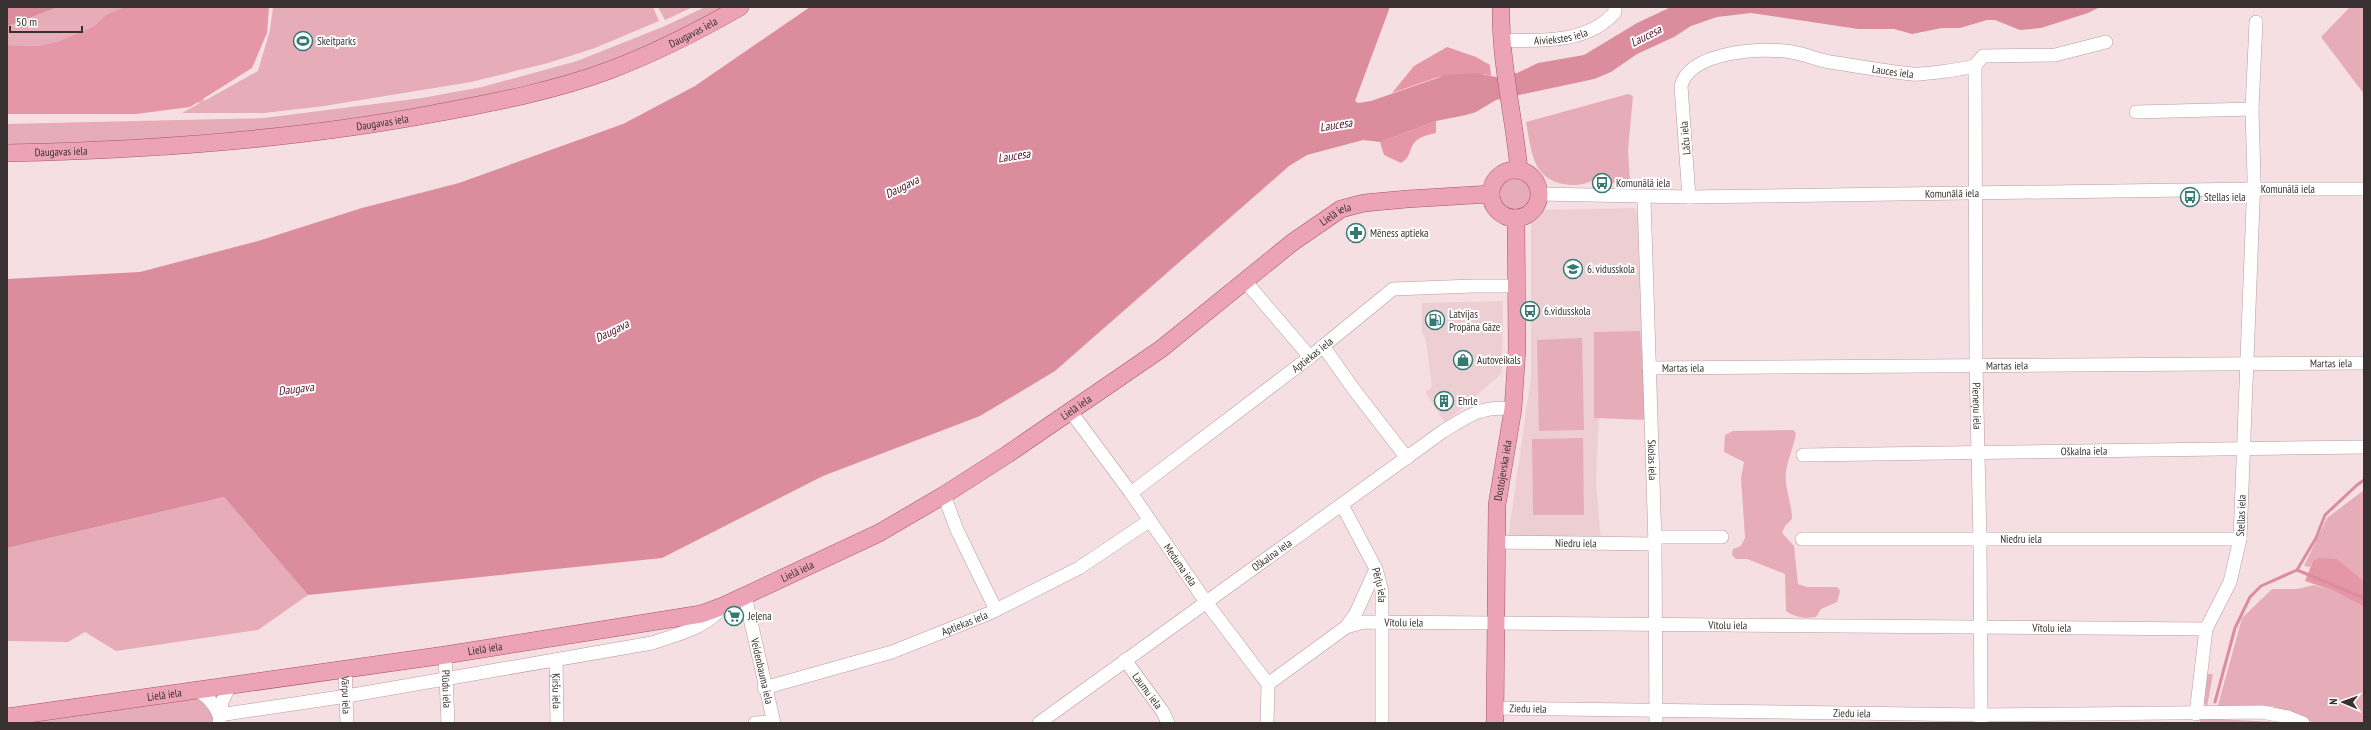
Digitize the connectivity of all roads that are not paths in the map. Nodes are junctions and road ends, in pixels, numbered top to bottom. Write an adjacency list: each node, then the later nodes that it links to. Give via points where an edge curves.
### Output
1 (740, 7): 11 (main road, Daugavas iela, via 685,37 610,70 558,86 462,108 398,120 256,140 112,150)
2 (1501, 7): 5 (main road)
3 (1615, 10): 5 (street, Aiviekstes iela, via 1601,25 1564,37 1534,42)
4 (2256, 22): 9 (street, Stellas iela)
5 (1501, 40): 12 (main road, via 1513,116)
6 (2106, 42): 7 (street, Lauces iela, via 2055,55 1983,56)
7 (1975, 65): 8 (street, Lauces iela, via 1927,74 1912,74 1828,62 1792,52 1759,50 1723,55 1700,63); 15 (street, Pieneņu iela)
8 (1682, 80): 19 (street, Lāču iela)
9 (2252, 109): 10 (street); 13 (street, Stellas iela)
10 (2136, 112)
11 (7, 153)
12 (1518, 170): 16 (main road, via 1502,173 1492,186); 17 (main road, via 1531,176)
13 (2253, 188): 14 (street, Komunālā iela); 15 (street, Komunālā iela); 25 (street, Stellas iela)
14 (2364, 189)
15 (1975, 193): 19 (street, Komunālā iela); 27 (street, Pieneņu iela)
16 (1491, 194): 20 (main road, via 1496,209); 21 (main road, Lielā iela, via 1364,203 1341,209 1315,225)
17 (1539, 194): 18 (street, Komunālā iela); 20 (main road, via 1535,208 1530,213)
18 (1644, 198): 19 (street, Komunālā iela); 28 (street, Skolas iela)
19 (1689, 198)
20 (1516, 218): 22 (main road, Dostojevska iela)
21 (1245, 281): 24 (street); 30 (main road, Lielā iela, via 1161,349)
22 (1517, 286): 23 (street, Aptiekas iela, via 1393,289); 29 (main road, Dostojevska iela, via 1517,349)
23 (1323, 346): 24 (street, Aptiekas iela); 35 (street)
24 (1310, 357): 36 (street, Aptiekas iela)
25 (2247, 363): 26 (street, Martas iela); 27 (street, Martas iela); 32 (street, Stellas iela)
26 (2364, 363)
27 (1976, 366): 28 (street, Martas iela); 33 (street, Pieneņu iela)
28 (1649, 368): 44 (street, Skolas iela)
29 (1513, 410): 35 (street, Oškalna iela, via 1499,407 1482,410 1442,432); 45 (main road, Dostojevska iela, via 1497,505)
30 (1071, 412): 36 (street, Meduma iela); 37 (main road, Lielā iela)
31 (2364, 447): 32 (street, Oškalna iela)
32 (2243, 450): 33 (street, Oškalna iela); 43 (street, Stellas iela)
33 (1977, 452): 34 (street, Oškalna iela); 42 (street, Pieneņu iela)
34 (1803, 455)
35 (1407, 458): 38 (street, Oškalna iela)
36 (1131, 493): 39 (street, Meduma iela)
37 (944, 495): 47 (main road, Lielā iela, via 879,532); 50 (street, via 957,530)
38 (1342, 505): 46 (street, Pērļu iela); 48 (street, Oškalna iela)
39 (1149, 520): 48 (street, Meduma iela); 50 (street, Aptiekas iela, via 1079,568)
40 (1722, 537): 44 (street, Niedru iela)
41 (1802, 539): 42 (street, Niedru iela)
42 (1980, 539): 43 (street, Niedru iela); 55 (street, Pieneņu iela)
43 (2240, 539): 56 (street, Stellas iela, via 2230,582)
44 (1655, 541): 45 (street, Niedru iela); 53 (street, Skolas iela)
45 (1496, 542): 52 (main road, Dostojevska iela)
46 (1376, 569): 51 (street, Pērļu iela, via 1382,591); 54 (street, via 1355,615)
47 (745, 596): 49 (main road, Lielā iela); 64 (street, Veidenbauma iela)
48 (1206, 602): 59 (street, Oškalna iela); 62 (street, Meduma iela)
49 (723, 606): 57 (main road, Lielā iela, via 701,614); 58 (street, via 708,620 685,632 658,640)
50 (996, 610): 64 (street, Aptiekas iela, via 892,652)
51 (1383, 622): 52 (street, Vītolu iela); 54 (street, Vītolu iela, via 1364,622); 81 (street, Pērļu iela)
52 (1495, 624): 53 (street, Vītolu iela); 69 (main road, Dostojevska iela)
53 (1656, 625): 55 (street, Vītolu iela); 67 (street, Skolas iela)
54 (1346, 627): 62 (street, Vītolu iela)
55 (1979, 628): 56 (street, Vītolu iela); 72 (street, Pieneņu iela)
56 (2206, 629): 68 (street, Stellas iela)
57 (445, 654): 60 (main road, Lielā iela); 61 (street, Plūdu iela)
58 (556, 660): 61 (street); 76 (street, Ķiršu iela)
59 (1125, 660): 78 (street, Oškalna iela); 79 (street, Laumu iela, via 1163,712)
60 (345, 668): 63 (main road, Lielā iela); 66 (street, Vārpu iela)
61 (447, 678): 66 (street); 75 (street, Plūdu iela)
62 (1268, 684): 80 (street)
63 (230, 685): 65 (main road, Lielā iela); 71 (street)
64 (764, 688): 73 (street, Veidenbauma iela)
65 (197, 690): 70 (main road, Lielā iela); 71 (street, via 211,700)
66 (346, 696): 71 (street); 74 (street, Vārpu iela)
67 (1656, 709): 69 (street, Ziedu iela); 72 (street, Ziedu iela); 82 (street, Skolas iela)
68 (2196, 714): 72 (street, Ziedu iela); 83 (street, Ziedu iela, via 2262,712)
69 (1495, 716)
70 (7, 717)
71 (219, 719)
72 (1980, 719)
73 (773, 722): 77 (street)
74 (347, 723)
75 (448, 723)
76 (557, 723)
77 (755, 723)
78 (1039, 723)
79 (1168, 723)
80 (1267, 723)
81 (1382, 723)
82 (1656, 723)
83 (2303, 723)

